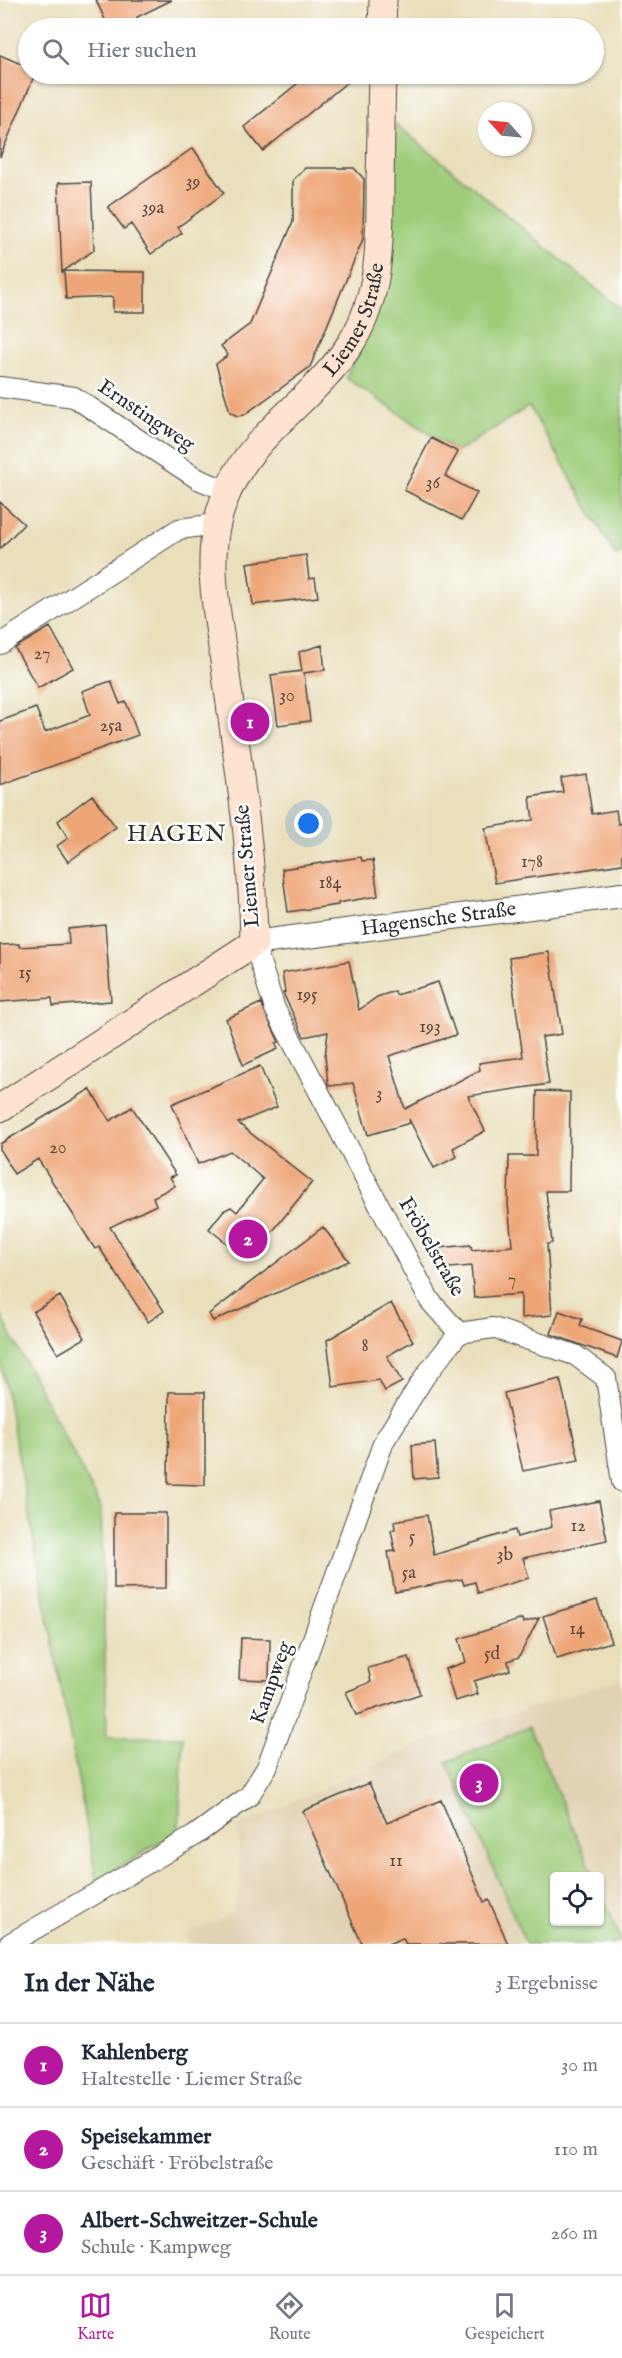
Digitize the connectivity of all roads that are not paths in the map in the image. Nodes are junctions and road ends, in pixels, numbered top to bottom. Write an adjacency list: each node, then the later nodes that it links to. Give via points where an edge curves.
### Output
1 (383, 0): 2 (main road)
2 (382, 18)
3 (382, 84): 5 (main road, Liemer Straße, via 380,241 368,310 329,371 258,441)
4 (0, 387): 5 (street, Ernstingweg, via 74,397 198,479)
5 (226, 491): 6 (main road, Liemer Straße)
6 (217, 524): 7 (street, via 179,530); 9 (main road, Liemer Straße, via 214,584 238,762 254,906)
7 (0, 644)
8 (622, 895): 9 (street, Hagensche Straße)
9 (254, 943): 10 (main road, Liemer Straße); 11 (street, Fröbelstraße, via 280,1020 430,1301)
10 (0, 1108)
11 (459, 1333): 12 (street, via 493,1328 575,1355 606,1378); 13 (street, Kampweg, via 425,1376 384,1441 267,1767 249,1796 194,1836)
12 (622, 1482)
13 (9, 1944)

